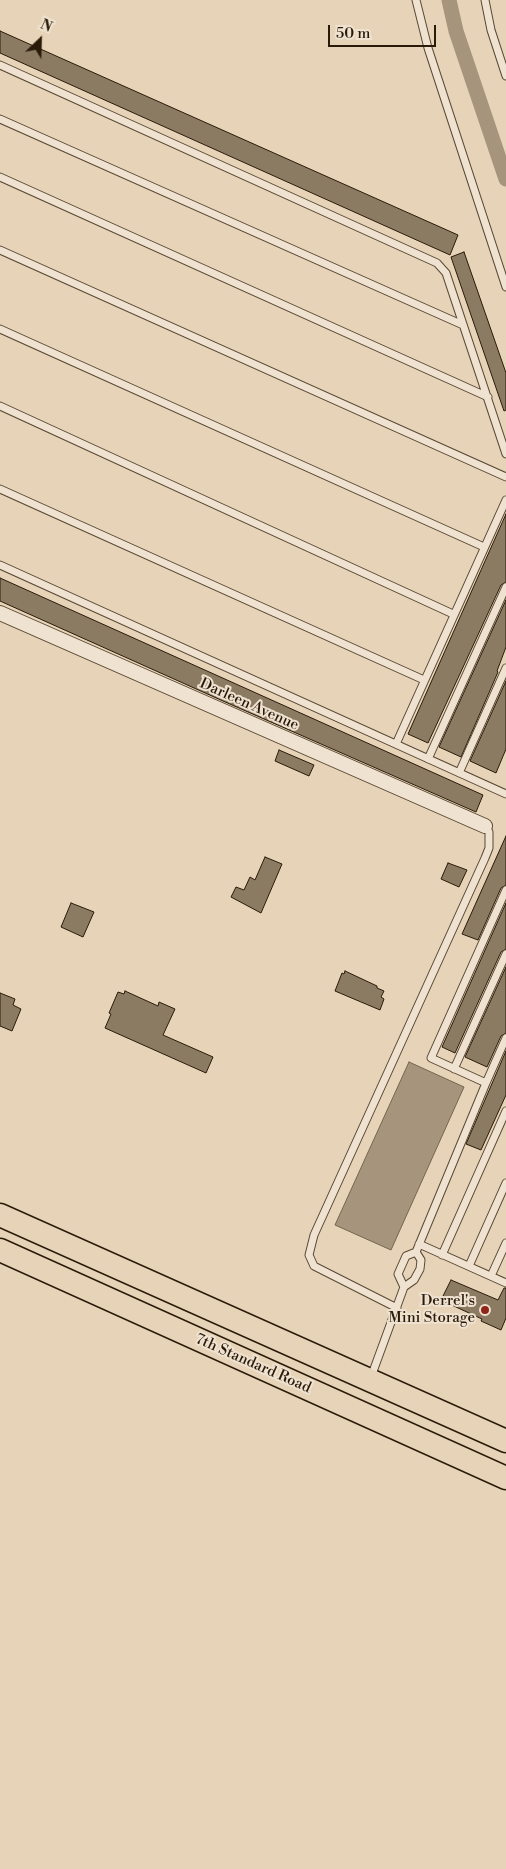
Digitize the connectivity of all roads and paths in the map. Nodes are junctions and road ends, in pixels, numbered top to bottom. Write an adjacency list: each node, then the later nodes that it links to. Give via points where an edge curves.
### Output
1 (416, 0): 8 (lane, via 428,48)
2 (485, 0): 4 (lane, via 490,30)
3 (0, 65): 9 (lane, via 437,263 446,273)
4 (506, 76)
5 (0, 119): 9 (lane)
6 (0, 177): 11 (lane)
7 (0, 250): 14 (lane)
8 (506, 287)
9 (463, 325): 11 (lane)
10 (0, 329): 17 (lane)
11 (488, 397): 13 (lane)
12 (0, 406): 21 (lane)
13 (506, 454)
14 (506, 477)
15 (0, 489): 23 (lane)
16 (506, 500): 17 (lane)
17 (484, 547): 21 (lane)
18 (0, 565): 24 (lane)
19 (506, 587): 25 (lane)
20 (0, 613): 28 (street, Darleen Avenue)
21 (453, 614): 23 (lane)
22 (506, 668): 26 (lane)
23 (424, 680): 24 (lane)
24 (396, 744): 25 (lane)
25 (428, 759): 26 (lane)
26 (459, 773): 27 (lane)
27 (506, 794)
28 (485, 826): 46 (lane, via 489,832 489,848 485,858 318,1226 309,1255 314,1266)
29 (506, 890): 32 (lane, via 431,1058)
30 (506, 954): 32 (lane)
31 (506, 1038): 33 (lane)
32 (454, 1069): 33 (lane)
33 (486, 1082): 38 (lane)
34 (506, 1111): 41 (lane)
35 (506, 1183): 42 (lane)
36 (0, 1216): 47 (main road)
37 (506, 1243): 43 (lane)
38 (419, 1244): 40 (lane); 41 (lane)
39 (0, 1250): 49 (main road, 7th Standard Road)
40 (416, 1252): 45 (lane, via 421,1260 420,1268 414,1280); 45 (lane, via 406,1256 398,1274)
41 (442, 1254): 42 (lane)
42 (469, 1266): 43 (lane)
43 (491, 1276): 44 (lane)
44 (506, 1283)
45 (404, 1287): 46 (lane)
46 (397, 1308): 47 (lane)
47 (370, 1380): 48 (main road)
48 (506, 1441)
49 (506, 1478)

